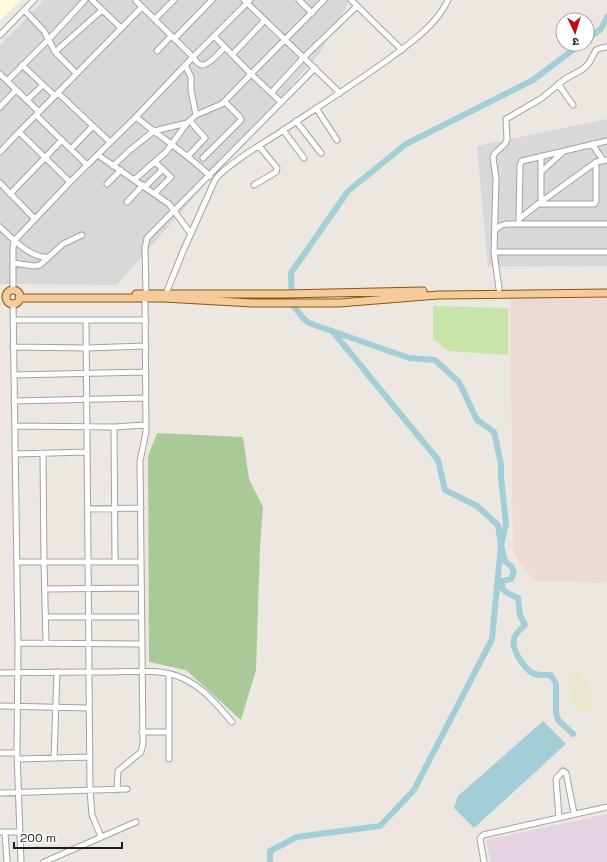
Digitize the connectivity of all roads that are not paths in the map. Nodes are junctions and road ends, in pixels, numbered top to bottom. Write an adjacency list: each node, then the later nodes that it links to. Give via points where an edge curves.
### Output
1 (34, 0): 14 (street)
2 (85, 0): 23 (street)
3 (92, 0): 15 (street)
4 (136, 0): 13 (street)
5 (174, 0): 17 (street)
6 (212, 0): 22 (street)
7 (299, 0): 16 (street)
8 (324, 0): 16 (street)
9 (351, 0): 12 (street)
10 (448, 0): 27 (street, via 428,27)
11 (247, 1): 18 (street); 21 (street)
12 (357, 6): 27 (street); 32 (street)
13 (142, 7): 17 (street); 19 (street)
14 (24, 10): 20 (street); 23 (street)
15 (102, 10): 19 (street); 29 (street)
16 (312, 12): 24 (street)
17 (155, 19): 22 (street)
18 (265, 20): 24 (street); 30 (street)
19 (121, 28): 36 (street)
20 (0, 35)
21 (214, 36): 25 (street); 31 (street)
22 (173, 37): 28 (street); 31 (street)
23 (49, 39): 29 (street); 34 (street)
24 (285, 40): 32 (street); 38 (street)
25 (225, 47): 30 (street); 31 (street, via 204,65)
26 (607, 47): 40 (street, via 596,50 582,69)
27 (402, 50): 44 (street)
28 (157, 51)
29 (55, 52): 36 (street)
30 (232, 55): 38 (street)
31 (193, 57): 33 (street)
32 (304, 57): 35 (street); 43 (street)
33 (186, 64): 53 (street); 54 (street, via 191,77)
34 (22, 65): 39 (street); 41 (street)
35 (315, 68): 44 (street); 48 (street)
36 (76, 73): 45 (street)
37 (0, 74): 39 (street)
38 (251, 74): 43 (street); 47 (street)
39 (7, 81): 42 (street)
40 (558, 84): 49 (street); 103 (street, via 542,98 506,119 507,140 493,158 496,179)
41 (43, 85): 45 (street); 46 (street)
42 (16, 90): 46 (street); 50 (street)
43 (271, 93): 48 (street)
44 (340, 93): 51 (street)
45 (56, 94): 52 (street); 57 (street)
46 (27, 100): 52 (street)
47 (225, 102): 54 (street); 76 (street, via 241,120)
48 (281, 102): 86 (street)
49 (573, 105)
50 (0, 107)
51 (316, 108): 55 (street); 62 (street)
52 (38, 114): 60 (street); 61 (street)
53 (136, 116): 59 (street); 64 (street)
54 (196, 116): 56 (street)
55 (296, 121): 58 (street); 71 (street)
56 (188, 122): 59 (street); 65 (street); 73 (street, via 205,138)
57 (93, 126): 64 (street); 68 (street)
58 (283, 130): 67 (street); 77 (street)
59 (154, 131): 65 (street); 82 (street)
60 (19, 132): 70 (street); 75 (street)
61 (62, 140): 68 (street); 75 (street)
62 (337, 140)
63 (607, 141): 66 (street)
64 (110, 142): 72 (street)
65 (171, 144): 73 (street); 79 (street)
66 (592, 144): 69 (street); 78 (street)
67 (259, 146): 88 (street, via 223,171); 92 (street, via 276,165 277,170)
68 (71, 149): 81 (street)
69 (565, 150): 74 (street); 85 (street)
70 (0, 152)
71 (322, 153)
72 (98, 155): 81 (street); 82 (street)
73 (188, 156): 86 (street)
74 (541, 156): 85 (street); 100 (street, via 520,163)
75 (45, 157): 89 (street); 94 (street)
76 (203, 158)
77 (304, 158)
78 (605, 160): 80 (street)
79 (155, 162): 83 (street); 87 (street)
80 (596, 162): 97 (street); 97 (street, via 594,204)
81 (87, 165): 89 (street)
82 (113, 166): 84 (street)
83 (163, 169): 93 (street); 95 (street, via 170,178)
84 (121, 170): 87 (street); 91 (street)
85 (541, 172): 97 (street)
86 (209, 175): 88 (street); 98 (street)
87 (134, 180): 93 (street)
88 (215, 180): 104 (street)
89 (70, 182): 99 (street)
90 (0, 183): 94 (street)
91 (107, 184)
92 (254, 185)
93 (144, 186): 95 (street); 96 (street)
94 (10, 194): 99 (street)
95 (155, 194): 98 (street)
96 (127, 202)
97 (540, 203): 100 (street)
98 (174, 210): 104 (street); 115 (street, via 146,240)
99 (35, 219): 106 (street)
100 (519, 222): 101 (street); 103 (street, via 503,225)
101 (607, 224)
102 (0, 227): 106 (street)
103 (495, 230): 107 (street)
104 (190, 234): 116 (street)
105 (82, 235): 109 (street, via 62,244)
106 (14, 241): 109 (street, via 39,257); 110 (street)
107 (494, 252): 108 (street); 111 (street)
108 (607, 252)
109 (49, 257): 110 (street, via 38,266)
110 (13, 263): 113 (street)
111 (499, 289): 112 (main road); 116 (main road)
112 (607, 289)
113 (13, 290): 117 (main road); 118 (main road, via 16,290)
114 (607, 293): 116 (main road, via 438,294 339,303 244,303)
115 (146, 296): 116 (main road); 118 (main road); 122 (street)
116 (165, 296)
117 (3, 297): 119 (main road)
118 (20, 297): 119 (main road)
119 (13, 303): 120 (street)
120 (13, 320): 121 (street); 124 (street)
121 (86, 320): 122 (street); 125 (street)
122 (146, 320): 123 (street)
123 (146, 346): 125 (street); 126 (street)
124 (13, 347): 125 (street); 128 (street)
125 (86, 348): 127 (street)
126 (146, 372): 127 (street); 129 (street)
127 (87, 373): 128 (street); 130 (street)
128 (14, 375): 131 (street)
129 (146, 398): 130 (street); 132 (street)
130 (87, 400): 131 (street); 134 (street)
131 (14, 401): 133 (street)
132 (146, 424): 135 (street); 140 (street, via 140,461)
133 (15, 426): 134 (street); 138 (street)
134 (87, 426): 135 (street); 136 (street)
135 (114, 427): 139 (street)
136 (87, 452): 137 (street); 141 (street)
137 (43, 453): 138 (street); 143 (street)
138 (15, 454): 142 (street)
139 (115, 508): 140 (street); 141 (street); 145 (street)
140 (141, 508): 146 (street)
141 (88, 509): 144 (street)
142 (17, 562): 143 (street); 154 (street)
143 (44, 562): 144 (street); 148 (street)
144 (88, 562): 145 (street); 149 (street)
145 (116, 562): 146 (street)
146 (141, 562): 147 (street)
147 (141, 588): 149 (street); 152 (street)
148 (45, 589): 149 (street); 150 (street)
149 (88, 589): 151 (street)
150 (46, 617): 151 (street); 153 (street)
151 (90, 617): 152 (street); 155 (street)
152 (141, 617): 156 (street)
153 (46, 642): 154 (street); 155 (street)
154 (18, 643): 157 (street)
155 (90, 643): 156 (street); 159 (street)
156 (141, 644): 160 (street)
157 (18, 672): 158 (street); 161 (street); 164 (street)
158 (57, 672): 159 (street); 165 (street)
159 (90, 672): 160 (street); 166 (street)
160 (142, 672): 162 (street); 168 (street)
161 (0, 673)
162 (169, 674): 167 (street, via 187,680 206,694); 169 (street)
163 (0, 706): 164 (street)
164 (17, 707): 165 (street); 171 (street)
165 (55, 708): 166 (street); 173 (street)
166 (89, 708): 172 (street)
167 (232, 722)
168 (142, 732): 169 (street); 177 (street, via 141,752 118,771)
169 (169, 732): 175 (street)
170 (0, 753): 171 (street)
171 (17, 753): 174 (street)
172 (90, 757): 173 (street); 176 (street)
173 (54, 758): 174 (street)
174 (18, 759): 180 (street)
175 (170, 759)
176 (90, 790): 177 (street); 180 (street); 187 (street, via 92,815)
177 (117, 790): 178 (street)
178 (128, 790)
179 (0, 793): 180 (street)
180 (18, 793): 186 (street)
181 (607, 807): 182 (street)
182 (574, 813): 183 (street); 183 (street, via 566,773 563,771 556,778)
183 (559, 817): 191 (street, via 483,835 480,839)
184 (136, 822): 187 (street)
185 (2, 832): 186 (street); 188 (street)
186 (19, 832): 189 (street)
187 (101, 837): 190 (street)
188 (7, 862)
189 (21, 862)
190 (45, 862)
191 (484, 862)

